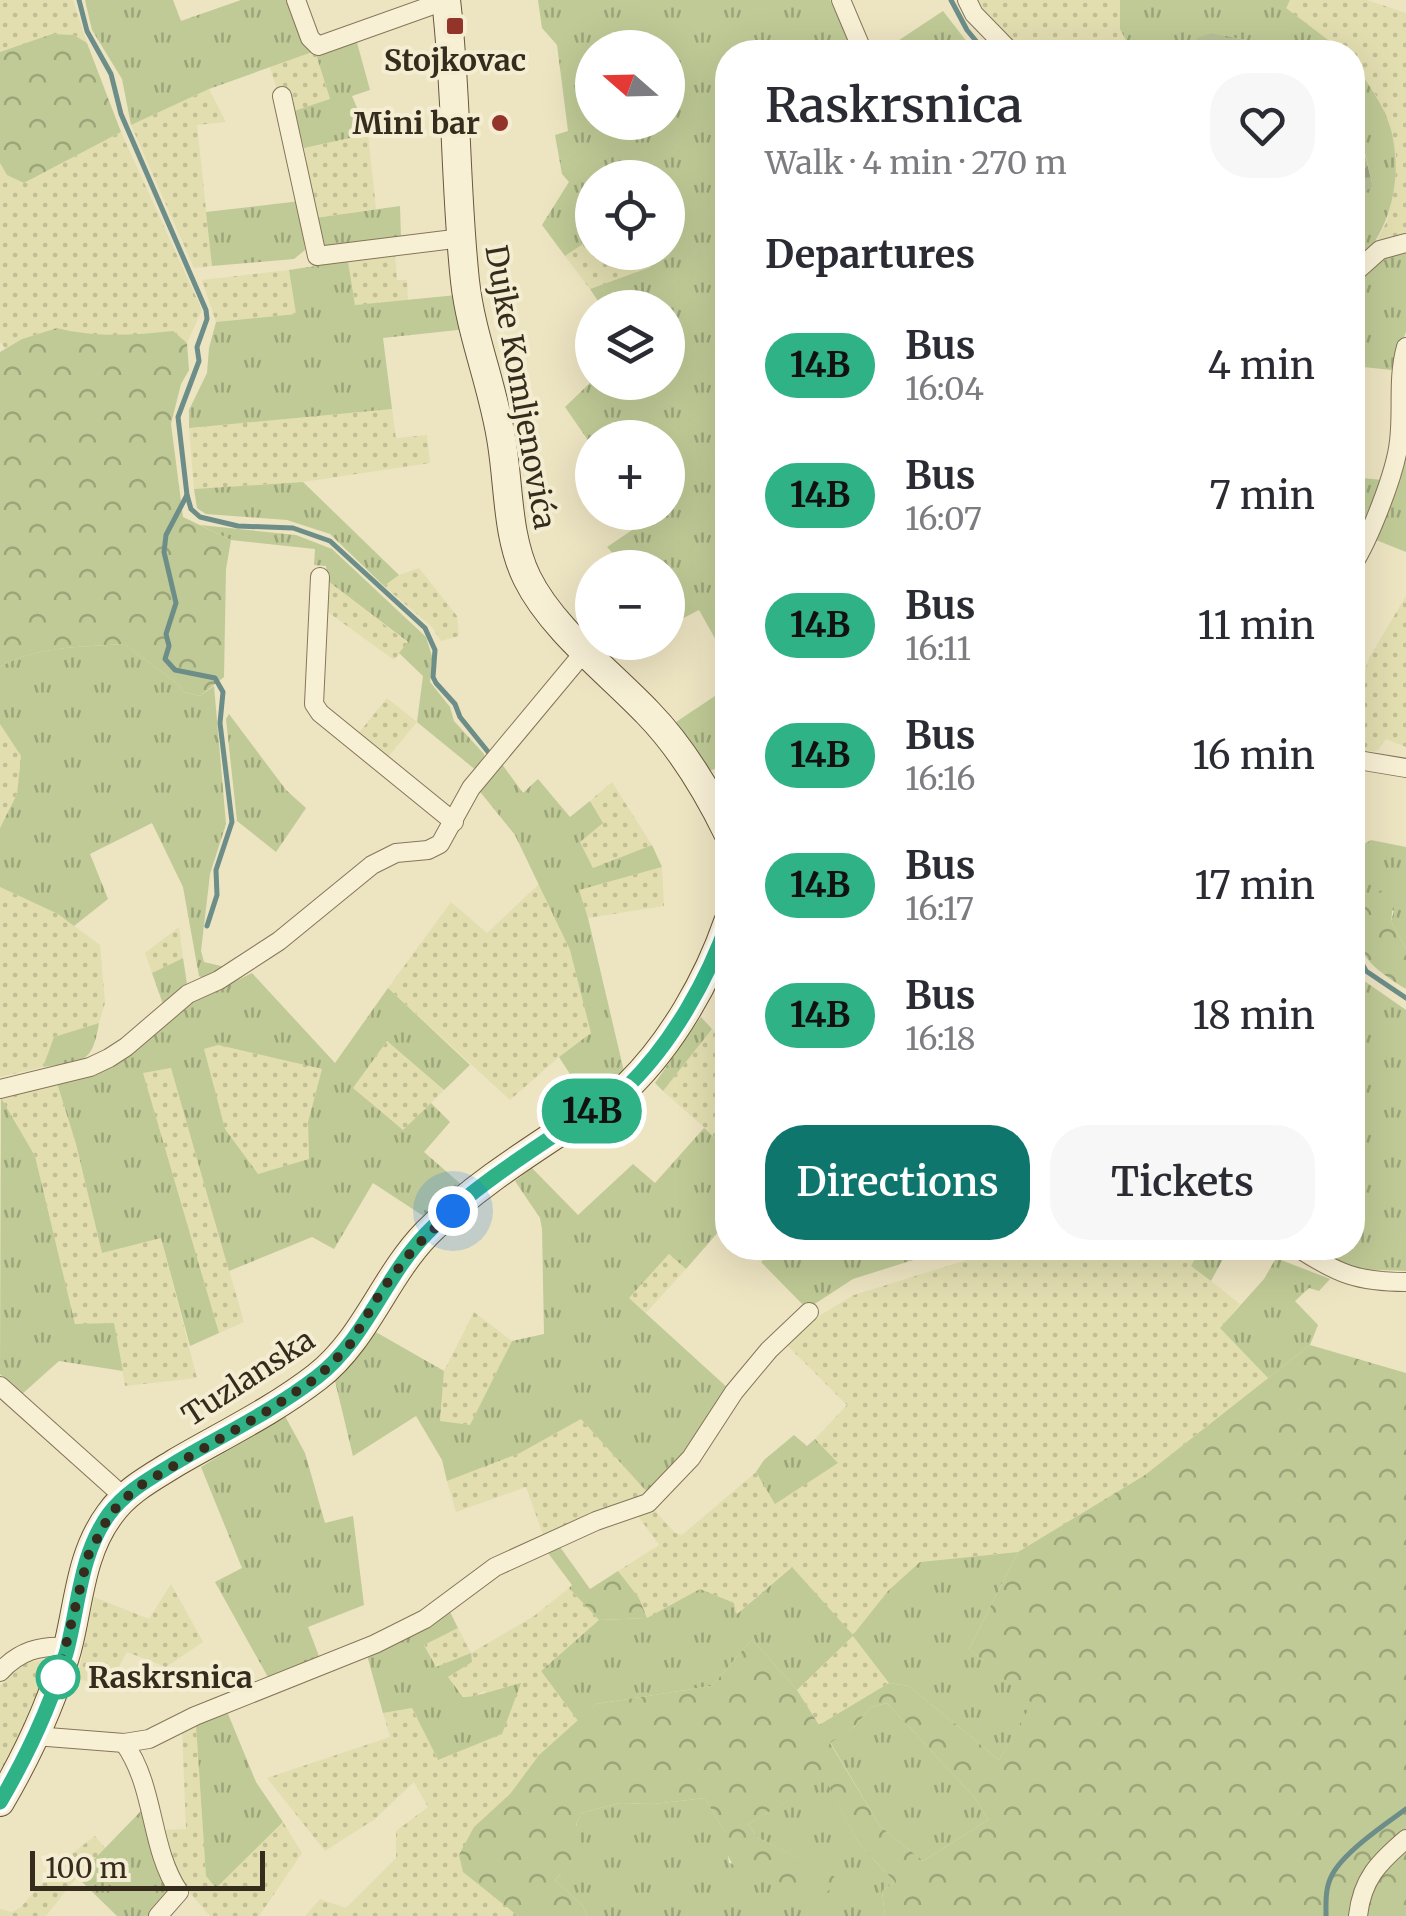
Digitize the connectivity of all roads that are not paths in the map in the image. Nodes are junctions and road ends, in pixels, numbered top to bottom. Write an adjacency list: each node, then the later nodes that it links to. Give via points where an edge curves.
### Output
1 (296, 0): 2 (street, via 318,46)
2 (447, 0): 8 (street, Dujke Komljenovića)
3 (841, 0): 5 (street)
4 (967, 0): 6 (street)
5 (858, 40)
6 (999, 40)
7 (282, 96): 8 (street, via 317,256)
8 (462, 238): 14 (street, Dujke Komljenovića, via 516,549 535,592)
9 (1406, 243): 10 (street, via 1380,250)
10 (1365, 263)
11 (1406, 347): 12 (street, via 1396,458)
12 (1365, 534)
13 (320, 578): 20 (street, via 314,704)
14 (575, 640)
15 (578, 660): 20 (street, via 471,788)
16 (593, 660): 19 (street, Dujke Komljenovića, via 662,728)
17 (1365, 760): 18 (street)
18 (1406, 768)
19 (715, 810)
20 (454, 822): 24 (street, via 440,844 396,852 372,865 279,941 188,994 109,1058)
21 (715, 950): 23 (street, Tuzlanska)
22 (715, 980): 23 (street)
23 (698, 987): 29 (street, Tuzlanska, via 628,1086 428,1231 349,1346 318,1377)
24 (0, 1089)
25 (1318, 1260): 26 (street, via 1362,1281)
26 (1406, 1282)
27 (809, 1312): 33 (street, via 769,1350 691,1458 648,1503 495,1567 425,1618 375,1644)
28 (0, 1386): 29 (street)
29 (124, 1497): 30 (street, Tuzlanska, via 88,1556)
30 (68, 1647): 31 (street, via 33,1649); 32 (street, Tuzlanska)
31 (0, 1672)
32 (35, 1736): 33 (street); 34 (street, Tuzlanska)
33 (124, 1744): 36 (street, via 147,1789 179,1892)
34 (0, 1802)
35 (1406, 1839): 37 (street, via 1365,1882)
36 (158, 1916)
37 (1358, 1916)

